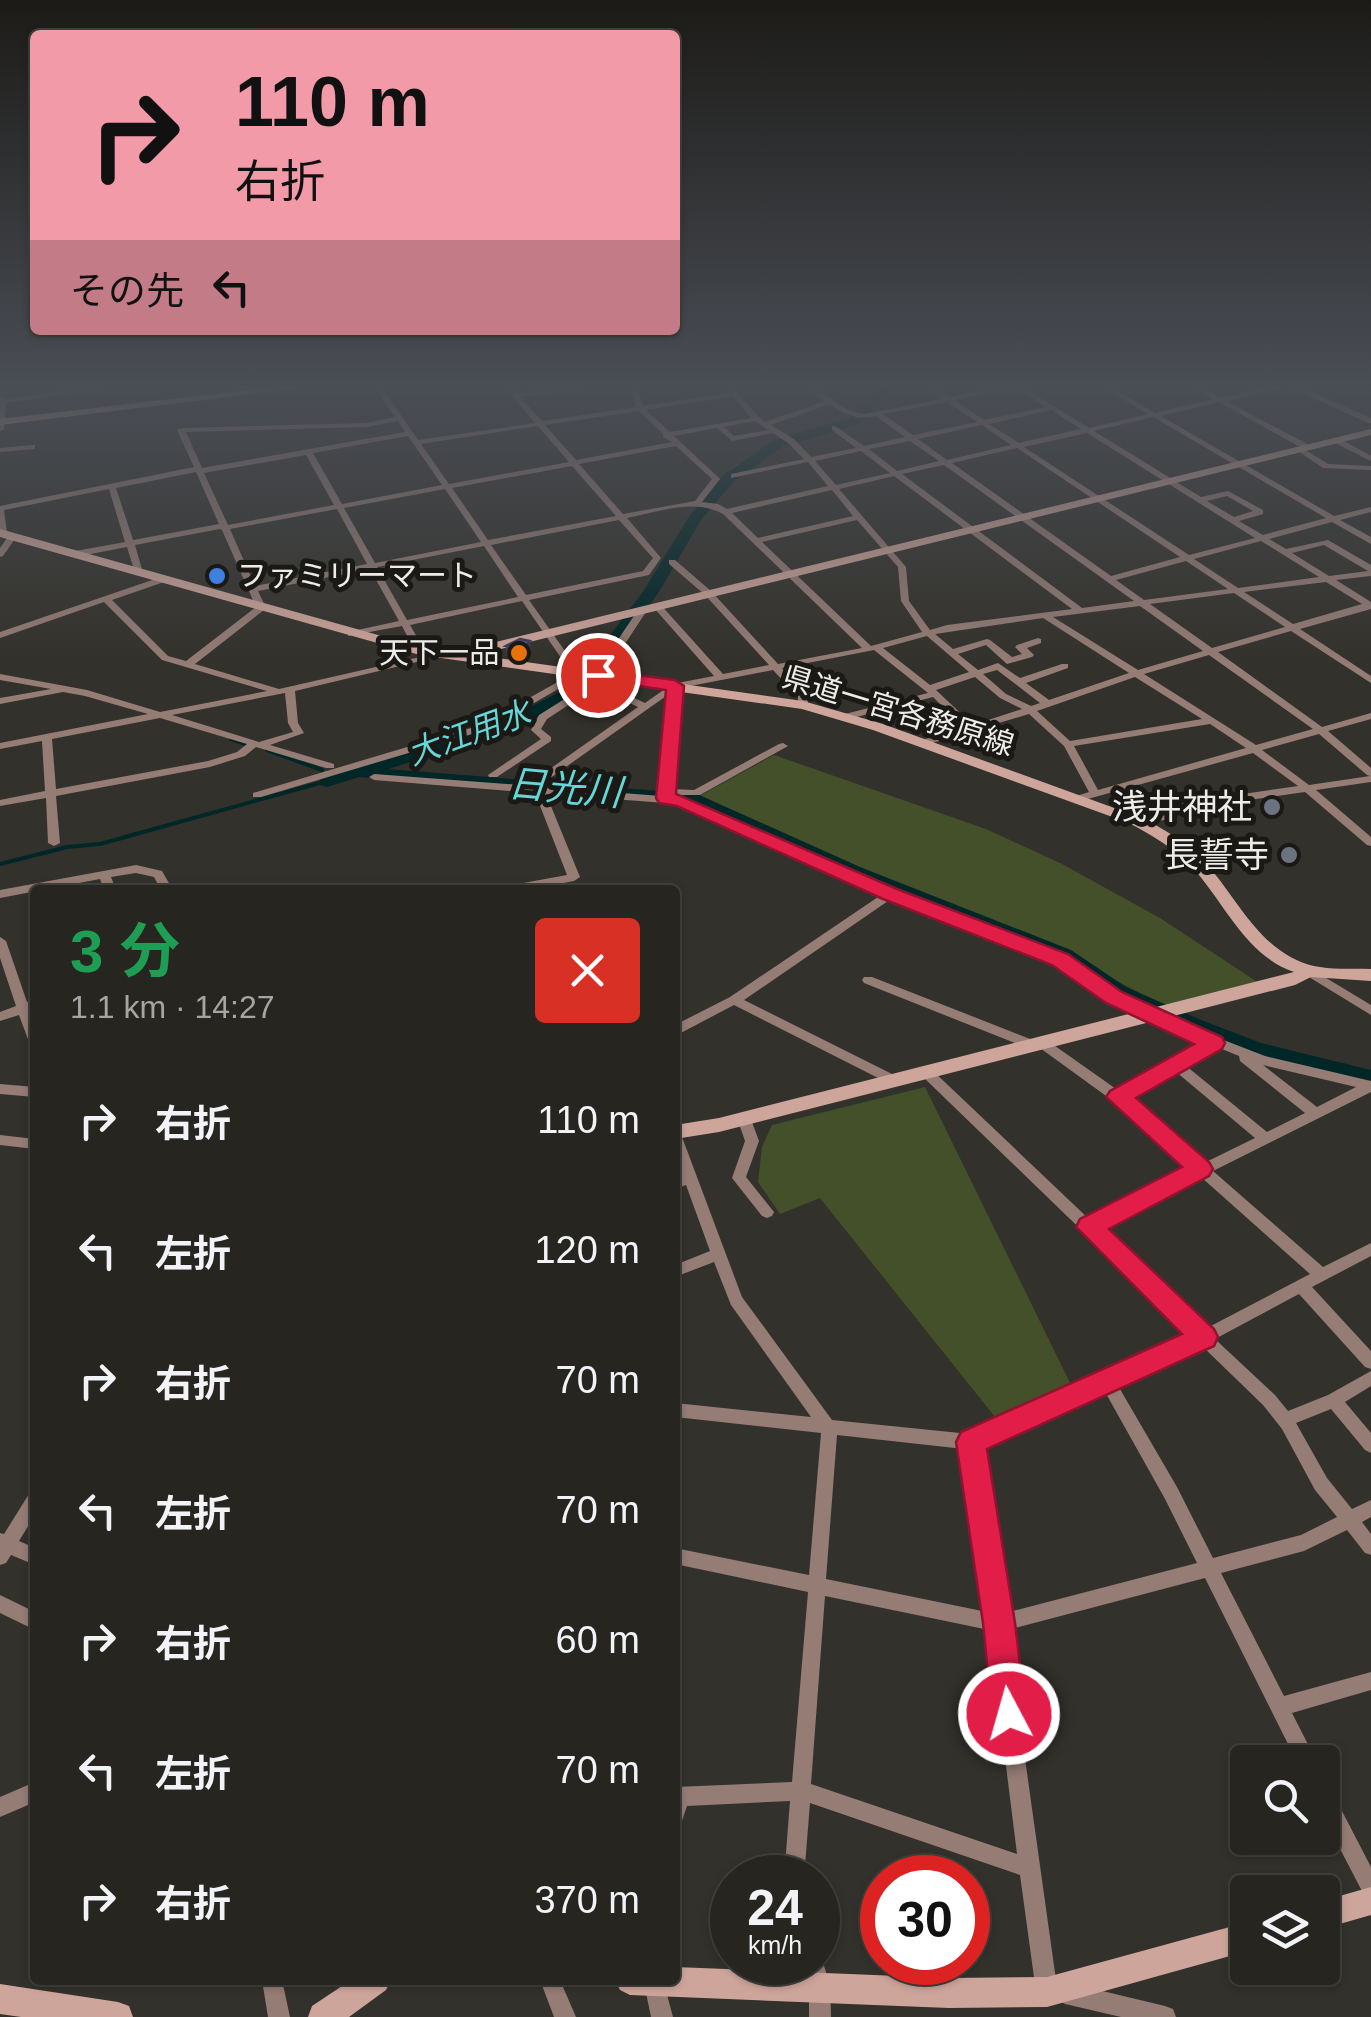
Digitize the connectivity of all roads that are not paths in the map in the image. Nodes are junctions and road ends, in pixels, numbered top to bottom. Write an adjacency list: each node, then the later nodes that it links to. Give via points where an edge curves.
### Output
1 (163, 477): 18 (street)
2 (202, 477): 32 (street)
3 (321, 477): 23 (street)
4 (442, 477): 17 (street)
5 (492, 477): 17 (street)
6 (584, 477): 28 (street)
7 (714, 477): 22 (street)
8 (825, 477): 19 (street)
9 (880, 477): 19 (street)
10 (899, 477): 33 (street)
11 (965, 477): 29 (street)
12 (1063, 477): 20 (street)
13 (1163, 477): 16 (street)
14 (1185, 477): 16 (street)
15 (1261, 477): 30 (street)
16 (1169, 481): 20 (street); 21 (street)
17 (448, 485): 23 (street); 39 (street)
18 (112, 487): 24 (street); 38 (street)
19 (834, 487): 26 (street); 27 (street)
20 (1097, 500): 29 (street); 44 (street)
21 (1200, 500): 31 (street); 31 (street, via 1228,493 1260,512)
22 (701, 503): 26 (street); 28 (street)
23 (337, 506): 32 (street); 46 (street)
24 (0, 509): 34 (street)
25 (1371, 509): 30 (street)
26 (726, 512): 36 (street)
27 (858, 517): 36 (street); 40 (street)
28 (620, 518): 39 (street); 56 (street, via 657,558 646,573)
29 (1022, 518): 33 (street); 52 (street)
30 (1332, 519): 35 (street); 37 (street)
31 (1233, 520): 35 (street)
32 (223, 527): 38 (street); 53 (street)
33 (970, 530): 40 (street); 62 (street)
34 (5, 534): 42 (street); 43 (street, 県道一宮各務原線)
35 (1262, 538): 41 (street); 44 (street)
36 (756, 541): 49 (street)
37 (1371, 541)
38 (131, 544): 43 (street); 48 (street)
39 (488, 544): 46 (street); 56 (street)
40 (887, 550): 49 (street); 67 (street, via 902,568 905,602)
41 (1286, 552): 47 (street, via 1326,542); 50 (street)
42 (0, 554)
43 (76, 554): 48 (street, 県道一宮各務原線)
44 (1188, 560): 52 (street); 54 (street)
45 (672, 562): 55 (street)
46 (371, 566): 53 (street); 64 (street)
47 (1371, 571): 50 (street)
48 (139, 573): 51 (street, 県道一宮各務原線)
49 (791, 573): 55 (street); 71 (street)
50 (1328, 578): 54 (street); 59 (street)
51 (161, 580): 57 (street); 60 (street, 県道一宮各務原線)
52 (1110, 580): 58 (street)
53 (253, 589): 60 (street)
54 (1235, 590): 58 (street); 65 (street)
55 (708, 594): 61 (street); 79 (street)
56 (526, 598): 64 (street); 66 (street)
57 (108, 600): 69 (street); 78 (street, via 165,658)
58 (1142, 604): 62 (street); 73 (street)
59 (1370, 606): 65 (street)
60 (262, 608): 68 (street, 県道一宮各務原線); 78 (street)
61 (650, 608): 66 (street); 84 (street); 86 (street)
62 (1080, 611): 63 (street)
63 (1044, 616): 67 (street); 83 (street)
64 (404, 623): 68 (street); 72 (street)
65 (1292, 628): 73 (street); 87 (street)
66 (550, 632): 76 (street); 84 (street)
67 (927, 632): 71 (street); 74 (street)
68 (351, 634): 72 (street, 県道一宮各務原線)
69 (0, 635)
70 (1038, 641): 77 (street, via 1020,648 1029,655)
71 (872, 648): 79 (street); 92 (street)
72 (420, 651): 75 (street, 県道一宮各務原線)
73 (1211, 652): 83 (street); 103 (street)
74 (950, 653): 77 (street, via 987,642); 82 (street)
75 (439, 654): 76 (street, 県道一宮各務原線); 91 (street)
76 (456, 656): 84 (street, 県道一宮各務原線)
77 (1011, 660): 81 (street)
78 (188, 665): 91 (street)
79 (775, 666): 86 (street); 95 (street, via 804,697)
80 (1065, 666): 88 (street)
81 (997, 667): 82 (street); 88 (street)
82 (975, 673): 92 (street); 97 (street)
83 (1134, 674): 94 (street); 101 (street)
84 (591, 675): 89 (street, 県道一宮各務原線); 96 (street); 112 (street, via 543,717 536,730 547,739); 120 (street, via 485,727)
85 (0, 677): 90 (street)
86 (721, 677): 89 (street)
87 (1371, 680)
88 (1018, 682): 94 (street)
89 (675, 686): 95 (street, 県道一宮各務原線); 96 (street); 119 (street)
90 (71, 688): 93 (street); 98 (street)
91 (284, 691): 98 (street); 106 (street, via 299,733)
92 (932, 691): 99 (street); 102 (street)
93 (0, 701)
94 (1048, 704): 97 (street)
95 (803, 705): 99 (street, 県道一宮各務原線)
96 (646, 707): 116 (street, via 546,776)
97 (1032, 710): 102 (street); 107 (street)
98 (166, 715): 104 (street); 106 (street)
99 (845, 716): 105 (street, 県道一宮各務原線)
100 (1371, 716): 103 (street)
101 (1208, 721): 107 (street); 110 (street)
102 (972, 729): 105 (street)
103 (1323, 732): 110 (street); 113 (street)
104 (47, 738): 108 (street); 117 (street)
105 (922, 743): 121 (street, 県道一宮各務原線)
106 (257, 744): 111 (street); 117 (street, via 210,764)
107 (1068, 744): 118 (street)
108 (0, 746)
109 (782, 746): 119 (street, via 696,793)
110 (1255, 752): 115 (street); 118 (street)
111 (330, 766)
112 (494, 775)
113 (1371, 776): 115 (street)
114 (374, 777): 116 (street)
115 (1307, 788): 123 (street, via 1175,807 1165,817); 124 (street)
116 (539, 789): 119 (street); 130 (street, via 574,877)
117 (52, 794): 122 (street); 125 (street)
118 (1095, 794): 121 (street)
119 (666, 795): 133 (street)
120 (258, 796)
121 (1078, 799): 123 (street, 県道一宮各務原線)
122 (0, 803)
123 (1134, 820): 135 (street, 県道一宮各務原線, via 1195,861 1265,947)
124 (1368, 836)
125 (54, 844)
126 (104, 874): 127 (street); 128 (street); 129 (street, via 146,870)
127 (56, 885)
128 (108, 885)
129 (164, 885)
130 (532, 885)
131 (30, 890): 132 (street)
132 (0, 894)
133 (890, 894): 138 (street); 141 (street, via 1060,960)
134 (0, 942): 139 (street)
135 (1308, 971): 136 (street, 県道一宮各務原線); 140 (street); 141 (street)
136 (1371, 975)
137 (868, 980): 145 (street)
138 (734, 1000): 143 (street); 149 (street)
139 (29, 1006): 142 (street)
140 (1371, 1011)
141 (1147, 1015): 144 (street); 145 (street)
142 (0, 1017)
143 (680, 1029)
144 (1214, 1043): 146 (street); 147 (street)
145 (1039, 1045): 148 (street); 153 (street)
146 (1240, 1052): 150 (street); 154 (street)
147 (1176, 1065): 153 (street); 157 (street)
148 (926, 1072): 149 (street); 163 (street)
149 (895, 1081): 155 (street)
150 (1371, 1086): 154 (street)
151 (0, 1089): 152 (street)
152 (30, 1092)
153 (1118, 1097): 160 (street)
154 (1315, 1114): 157 (street)
155 (744, 1118): 156 (street); 162 (street, via 752,1142 739,1178)
156 (680, 1134)
157 (1265, 1138): 160 (street)
158 (0, 1140): 159 (street)
159 (30, 1143)
160 (1200, 1169): 163 (street); 167 (street)
161 (682, 1180): 165 (street)
162 (768, 1212)
163 (1089, 1227): 169 (street)
164 (1371, 1249): 167 (street)
165 (718, 1254): 166 (street); 176 (street, via 736,1300)
166 (680, 1269)
167 (1321, 1274): 168 (street)
168 (1300, 1285): 169 (street); 170 (street)
169 (1204, 1337): 172 (street); 175 (street)
170 (1371, 1362)
171 (1371, 1378): 173 (street)
172 (1107, 1381): 177 (street); 186 (street)
173 (1334, 1400): 175 (street); 178 (street)
174 (680, 1411): 176 (street)
175 (1285, 1420): 181 (street, via 1321,1484)
176 (828, 1428): 177 (street); 187 (street)
177 (971, 1442): 190 (street)
178 (1371, 1445)
179 (30, 1507): 182 (street)
180 (1371, 1508): 181 (street)
181 (1350, 1518): 183 (street); 186 (street, via 1304,1543)
182 (2, 1547): 184 (street)
183 (1371, 1547)
184 (30, 1556)
185 (680, 1557): 187 (street)
186 (1208, 1570): 190 (street); 192 (street)
187 (818, 1585): 190 (street); 194 (street)
188 (0, 1604): 189 (street)
189 (30, 1619)
190 (999, 1623): 200 (street)
191 (1371, 1681): 192 (street)
192 (1279, 1707): 193 (street)
193 (1298, 1745)
194 (803, 1790): 196 (street); 199 (street); 200 (street)
195 (30, 1794): 197 (street)
196 (680, 1803)
197 (0, 1807)
198 (1340, 1827): 201 (street)
199 (796, 1855)
200 (1028, 1868): 211 (street)
201 (1371, 1888)
202 (1371, 1901): 203 (street)
203 (1340, 1910)
204 (1230, 1941): 211 (street)
205 (680, 1983): 210 (street)
206 (273, 1985): 215 (street)
207 (369, 1985): 216 (street)
208 (552, 1985): 217 (street)
209 (639, 1985): 218 (street)
210 (817, 1989): 213 (street)
211 (1052, 1992): 213 (street); 219 (street)
212 (0, 2000): 214 (street)
213 (949, 2005)
214 (118, 2017)
215 (279, 2017)
216 (323, 2017)
217 (565, 2017)
218 (662, 2017)
219 (1164, 2017)

